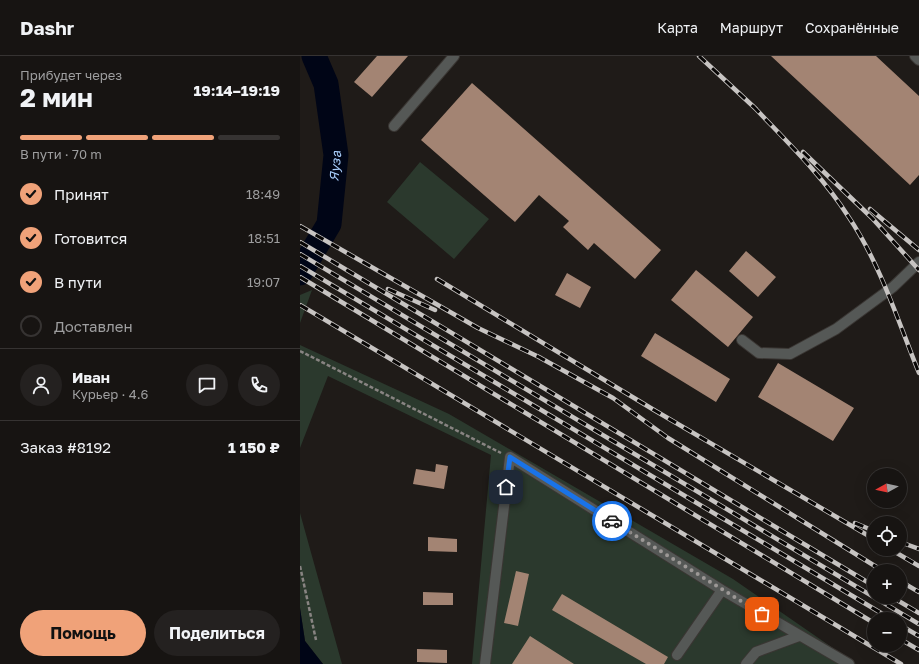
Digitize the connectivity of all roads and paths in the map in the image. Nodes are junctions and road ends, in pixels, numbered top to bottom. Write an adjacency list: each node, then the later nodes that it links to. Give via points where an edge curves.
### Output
1 (454, 56): 4 (street)
2 (914, 56): 3 (street)
3 (919, 60)
4 (394, 126)
5 (919, 262): 6 (street, via 893,287 836,329 790,354 759,353)
6 (742, 340)
7 (300, 351): 8 (path)
8 (510, 457): 10 (street); 14 (street)
9 (300, 566): 12 (path)
10 (722, 590): 11 (street); 13 (street)
11 (799, 636): 15 (street, via 756,652); 16 (street)
12 (316, 640)
13 (678, 655)
14 (485, 664)
15 (746, 664)
16 (848, 664)

